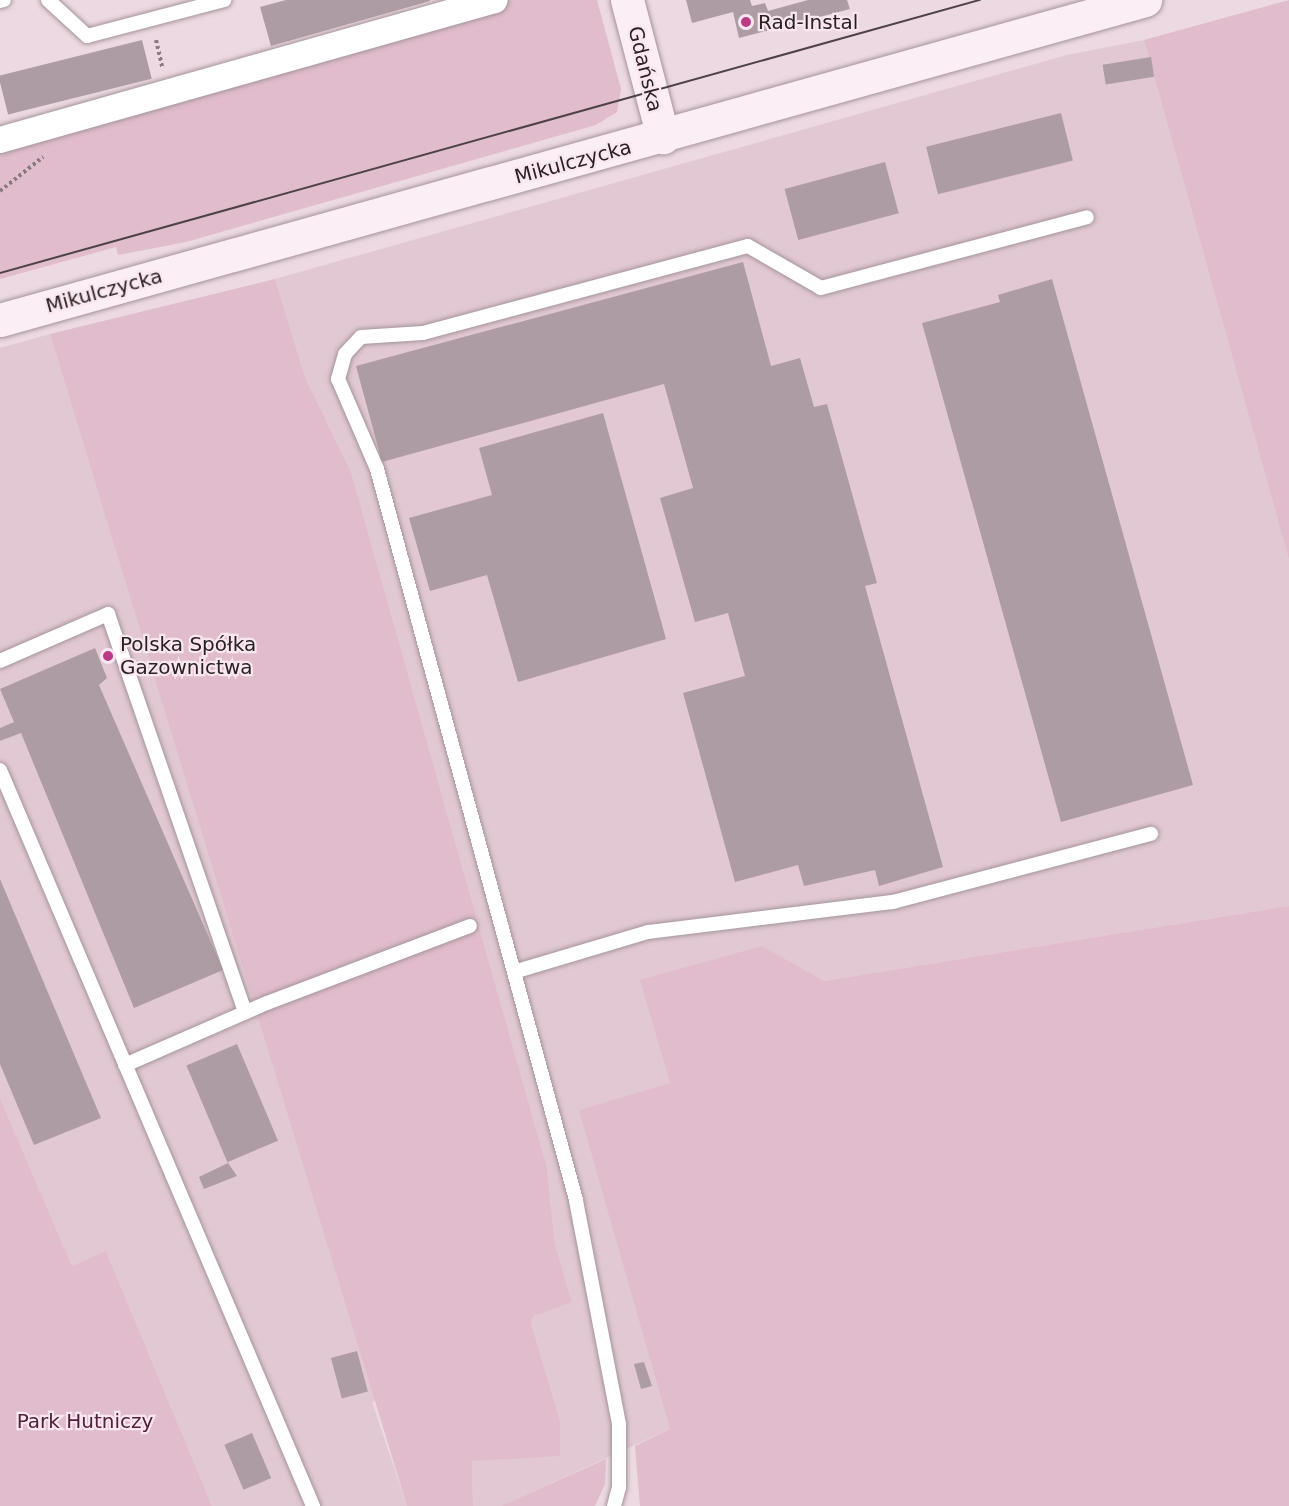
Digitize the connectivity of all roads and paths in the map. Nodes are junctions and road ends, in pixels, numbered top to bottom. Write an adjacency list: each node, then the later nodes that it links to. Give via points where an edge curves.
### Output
1 (48, 0): 2 (lane, via 87,36)
2 (224, 0)
3 (495, 0): 7 (street)
4 (627, 0): 6 (main road, Gdańska)
5 (1144, 0): 6 (main road, Mikulczycka)
6 (663, 137): 9 (main road, Mikulczycka)
7 (0, 140)
8 (1086, 217): 14 (lane, via 821,288 748,246 423,333 361,337 345,354 338,378 377,469)
9 (0, 320)
10 (0, 661): 15 (lane, via 108,614)
11 (0, 770): 16 (lane)
12 (1151, 834): 14 (lane, via 893,902 648,932)
13 (470, 926): 15 (lane)
14 (517, 971): 18 (lane, via 576,1200 619,1424 619,1486)
15 (245, 1012): 16 (lane)
16 (125, 1065): 17 (lane)
17 (313, 1506)
18 (614, 1506)

